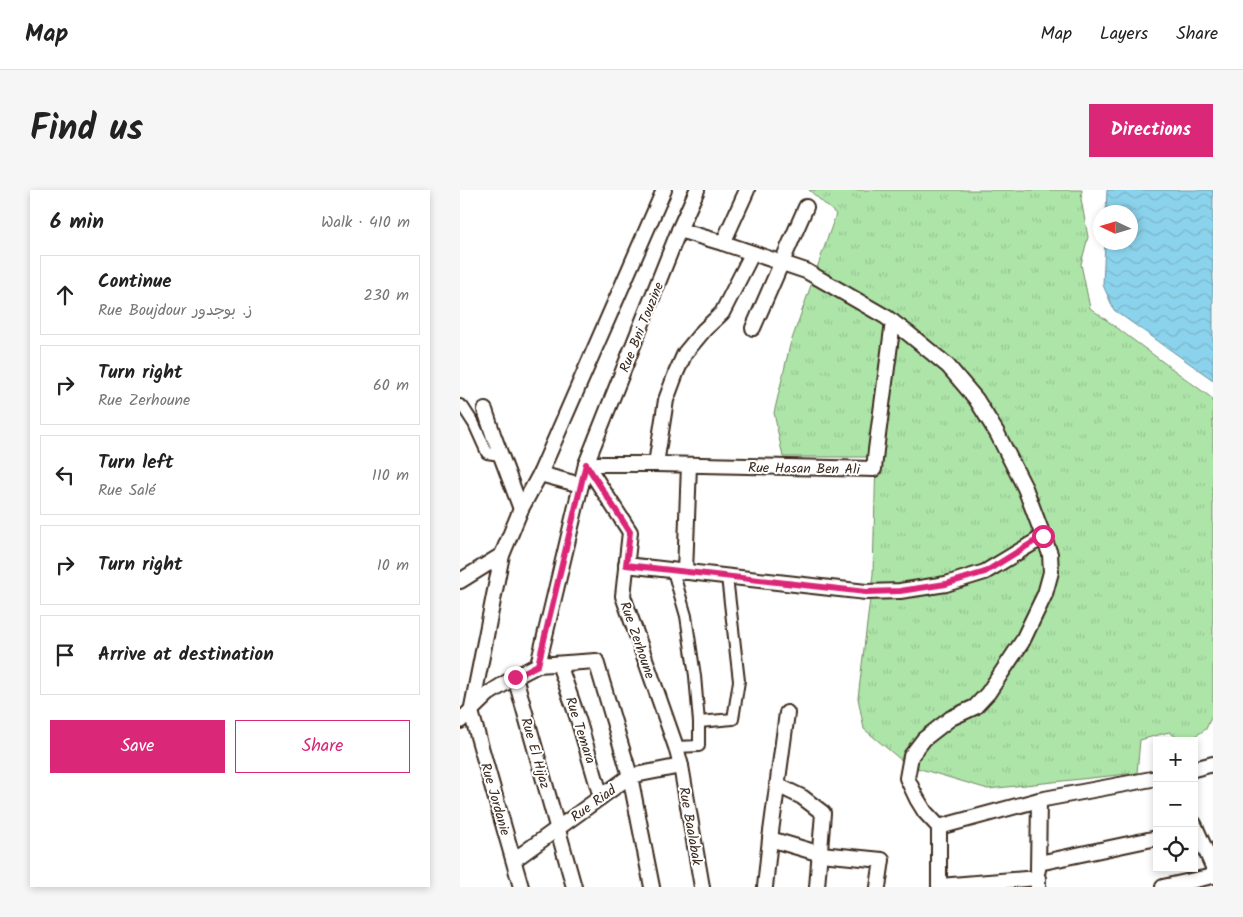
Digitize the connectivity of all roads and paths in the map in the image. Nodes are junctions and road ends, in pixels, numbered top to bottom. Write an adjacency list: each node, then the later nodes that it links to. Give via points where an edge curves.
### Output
1 (664, 190): 17 (street)
2 (697, 190): 5 (street, Rue Bni Touzine)
3 (747, 190): 6 (street)
4 (806, 207): 8 (street)
5 (679, 230): 6 (street); 14 (street, Rue Bni Touzine)
6 (723, 243): 7 (street)
7 (752, 254): 8 (street); 15 (street, via 722,313 685,353 666,400)
8 (782, 263): 9 (street, via 806,271); 10 (street)
9 (893, 322): 16 (street, Rue Hasan Ben Ali, via 874,469); 20 (street, via 948,366 976,399 1025,488)
10 (753, 328)
11 (460, 405): 13 (street, via 474,424 487,453)
12 (485, 410): 13 (street)
13 (500, 454): 19 (street)
14 (586, 464): 15 (street, Rue Hasan Ben Ali); 18 (street, Rue Bni Touzine); 22 (street, Rue Zerhoune, via 630,532)
15 (656, 464): 16 (street, Rue Hasan Ben Ali)
16 (689, 464): 23 (street)
17 (540, 474): 18 (street); 19 (street)
18 (581, 485): 27 (street, Rue Bni Touzine)
19 (521, 509): 21 (street)
20 (1043, 536): 24 (street, via 985,572 946,584 900,591 866,592); 41 (street, via 1050,554 1051,572 1046,594 1022,642 975,707 952,718 924,739 911,756 907,778 925,812)
21 (502, 555): 25 (street); 30 (street)
22 (626, 565): 23 (street); 32 (street, Rue Zerhoune, via 623,596)
23 (679, 571): 24 (street); 31 (street)
24 (727, 576): 31 (street, via 739,681 733,719)
25 (460, 581)
26 (559, 664): 27 (street); 36 (street, via 596,661); 39 (street, Rue Temara)
27 (538, 665): 28 (street)
28 (515, 677): 30 (street, via 488,694); 42 (street, Rue El Hijaz)
29 (787, 713): 38 (street)
30 (465, 716): 47 (street, Rue Jordanie)
31 (700, 722): 32 (street, via 699,746)
32 (676, 747): 34 (street, Rue Zerhoune)
33 (1213, 764): 35 (street)
34 (681, 766): 36 (street, Rue Riad); 55 (street, Rue Baalabak)
35 (1198, 767)
36 (630, 776): 39 (street, Rue Riad); 54 (street)
37 (1153, 779): 40 (street)
38 (778, 785): 44 (street); 46 (street, via 824,812)
39 (601, 797): 42 (street, Rue Riad)
40 (1039, 800): 41 (street); 48 (street)
41 (939, 827): 51 (street)
42 (557, 829): 47 (street, Rue Riad); 53 (street, Rue El Hijaz)
43 (1198, 836): 49 (street)
44 (770, 839): 46 (street); 56 (street)
45 (1153, 839): 48 (street)
46 (820, 854): 57 (street); 58 (street, via 882,860)
47 (514, 860): 52 (street, Rue Jordanie)
48 (1038, 863): 50 (street)
49 (1212, 876): 59 (street)
50 (1038, 882): 51 (street)
51 (939, 886)
52 (521, 887)
53 (574, 887)
54 (652, 887)
55 (702, 887)
56 (766, 887)
57 (817, 887)
58 (878, 887)
59 (1163, 887)

